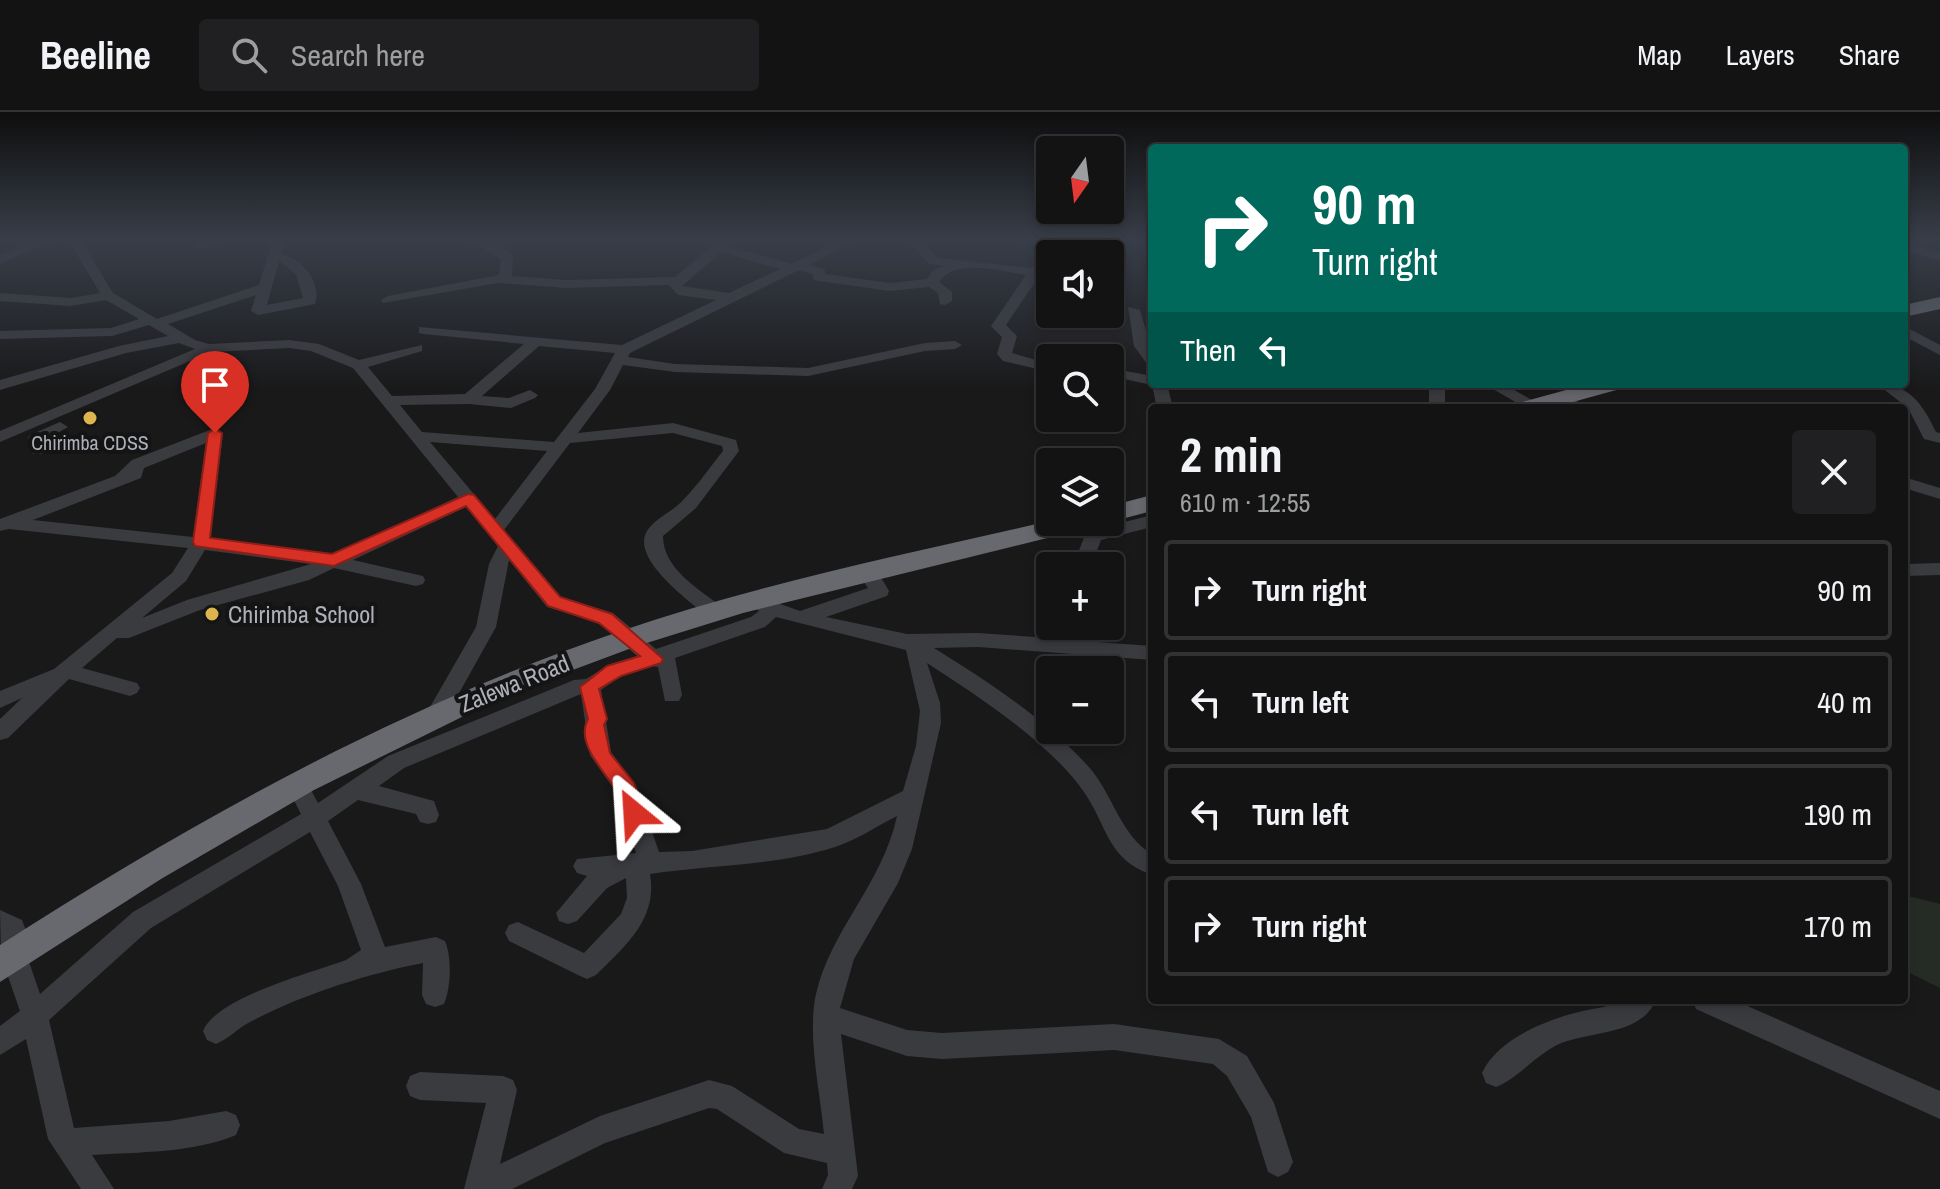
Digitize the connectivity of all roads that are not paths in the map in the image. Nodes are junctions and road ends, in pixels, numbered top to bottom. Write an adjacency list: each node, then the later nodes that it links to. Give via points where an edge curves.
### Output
1 (105, 289): 10 (street)
2 (258, 289): 20 (street)
3 (264, 289): 4 (street, via 258,311 310,301)
4 (310, 289)
5 (445, 289): 14 (street)
6 (679, 289): 13 (street)
7 (752, 289): 13 (street)
8 (941, 289): 15 (street)
9 (1024, 289): 33 (street, via 998,326 1010,336 1004,354)
10 (108, 296): 12 (street, via 71,302); 20 (street)
11 (0, 297): 12 (street)
12 (22, 297): 17 (street)
13 (734, 299): 31 (street)
14 (388, 300)
15 (945, 301)
16 (1940, 303): 19 (highway)
17 (0, 306)
18 (1133, 310): 27 (street)
19 (1908, 310)
20 (151, 322): 24 (street, via 112,332); 25 (street)
21 (424, 330): 22 (street)
22 (444, 332): 26 (street); 32 (street, via 420,350)
23 (1908, 332): 30 (street)
24 (0, 335)
25 (180, 338): 29 (street); 36 (street)
26 (535, 342): 31 (street); 41 (street)
27 (1146, 342)
28 (955, 345): 31 (street, via 808,372 675,368)
29 (209, 348): 32 (street, via 289,344 314,347); 45 (street)
30 (1940, 351)
31 (622, 355): 51 (street)
32 (358, 365): 42 (street)
33 (1036, 365)
34 (1124, 375): 35 (street)
35 (1148, 380)
36 (0, 385)
37 (1502, 388): 43 (street)
38 (1599, 388): 44 (highway)
39 (1891, 388): 49 (street, via 1915,405 1930,436)
40 (530, 395): 41 (street, via 511,403)
41 (469, 399): 42 (street)
42 (388, 401): 46 (street)
43 (1541, 404)
44 (1546, 404)
45 (70, 409): 47 (street); 52 (street, via 64,426 36,438)
46 (417, 436): 50 (street); 55 (street)
47 (0, 437)
48 (463, 437): 50 (street)
49 (1940, 438)
50 (438, 439): 51 (street)
51 (563, 443): 62 (street); 70 (street, via 673,428 732,445 698,495 654,534 652,544 659,560)
52 (39, 451)
53 (1908, 483): 54 (street)
54 (1940, 494)
55 (468, 499): 62 (street); 64 (street)
56 (1148, 504): 57 (highway)
57 (1124, 510)
58 (1148, 521): 60 (street)
59 (5, 524): 63 (street); 63 (street, via 215,448)
60 (1124, 524)
61 (1045, 536): 67 (highway, Zalewa Road)
62 (502, 537): 72 (street, via 554,602 606,618); 84 (street, via 483,634)
63 (201, 542): 64 (street); 73 (street, via 179,577)
64 (334, 560): 68 (street); 73 (street, via 294,579 194,605)
65 (1940, 569): 66 (street)
66 (1908, 570)
67 (866, 572): 69 (highway, Zalewa Road); 71 (street, via 880,591)
68 (416, 580)
69 (765, 605): 70 (highway, Zalewa Road); 71 (street); 78 (street, via 758,622)
70 (715, 612): 72 (highway, Zalewa Road)
71 (802, 618): 75 (street)
72 (628, 639): 78 (street); 84 (highway, Zalewa Road)
73 (103, 640): 79 (street)
74 (1059, 640): 76 (street)
75 (912, 643): 76 (street, via 956,639); 88 (street, via 931,713); 91 (street, via 1067,759 1091,785 1122,844)
76 (1057, 647): 77 (street)
77 (1148, 653)
78 (654, 659): 80 (street, via 614,671); 82 (street, via 667,661)
79 (67, 670): 81 (street); 83 (street); 85 (street)
80 (589, 687): 87 (street, via 581,685 534,702 407,756); 92 (street, via 601,755 626,788)
81 (130, 688)
82 (672, 695)
83 (0, 700)
84 (437, 714): 86 (highway, Zalewa Road)
85 (0, 732)
86 (296, 783): 90 (street); 97 (highway, Zalewa Road, via 170,855)
87 (356, 790): 89 (street, via 404,800 426,808); 90 (street)
88 (913, 797): 92 (street, via 821,840); 103 (street, via 892,870 840,957)
89 (428, 815)
90 (314, 818): 98 (street, via 349,884 375,952); 102 (street, via 142,920)
91 (1148, 863)
92 (639, 864): 93 (street); 94 (street, via 598,881); 96 (street, via 643,893 633,919 587,967)
93 (585, 866)
94 (568, 913)
95 (0, 921): 97 (street, via 13,928)
96 (518, 933)
97 (7, 960): 102 (street)
98 (368, 962): 99 (street, via 436,949); 104 (street, via 242,1012)
99 (435, 995)
100 (1640, 1004): 106 (street, via 1621,1015 1547,1036)
101 (1714, 1004): 108 (street)
102 (35, 1016): 105 (street); 110 (street)
103 (826, 1016): 111 (street, via 907,1043 942,1046 1114,1037 1219,1052 1248,1082 1264,1113); 112 (street)
104 (216, 1031)
105 (0, 1042)
106 (1496, 1073)
107 (420, 1086): 114 (street, via 503,1090)
108 (1940, 1105)
109 (226, 1125): 110 (street)
110 (65, 1143): 113 (street)
111 (1278, 1162)
112 (842, 1176): 114 (street, via 722,1096 709,1094 600,1130)
113 (99, 1189)
114 (479, 1189)

